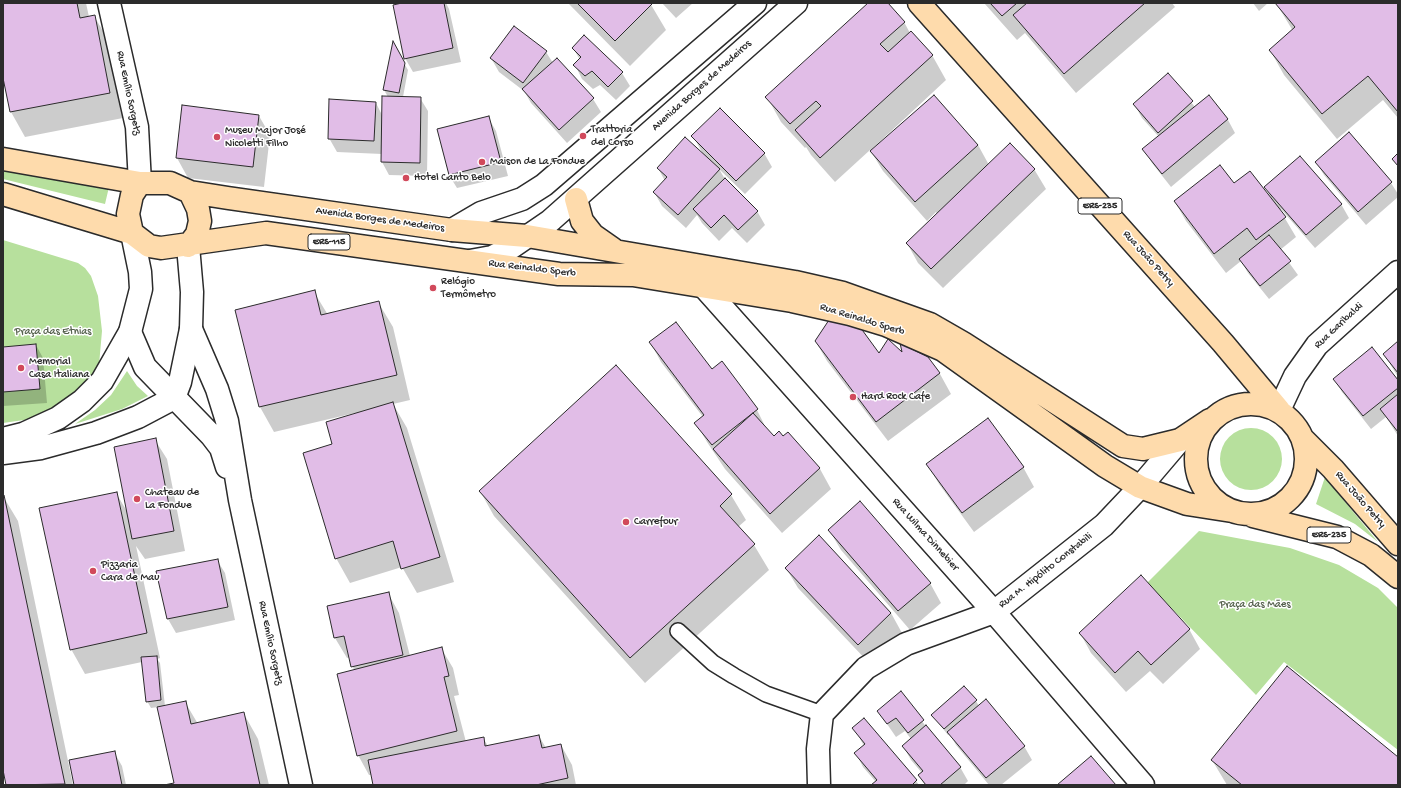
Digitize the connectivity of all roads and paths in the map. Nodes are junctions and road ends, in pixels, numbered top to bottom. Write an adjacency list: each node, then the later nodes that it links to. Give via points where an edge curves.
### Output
1 (108, 3): 6 (street, Rua Emílio Sorgetz, via 137,127)
2 (756, 3): 10 (street, Avenida Borges de Medeiros, via 544,185 522,198 481,213)
3 (796, 3): 9 (street, Avenida Borges de Medeiros)
4 (919, 3): 21 (main road, Rua João Petry / ERS-235, via 1223,343)
5 (3, 159): 6 (main road, Avenida Borges de Medeiros)
6 (140, 183): 7 (main road, Avenida Borges de Medeiros, via 170,183); 11 (main road, via 132,194 128,214)
7 (190, 192): 10 (main road, Avenida Borges de Medeiros); 13 (main road, via 198,209 200,221 197,234)
8 (3, 194): 11 (main road, Avenida Borges de Medeiros / ERS-115)
9 (576, 199): 12 (street, Avenida Borges de Medeiros); 14 (main road, via 582,221 593,235)
10 (452, 230): 12 (main road, Rua Reinaldo Sperb)
11 (132, 232): 13 (main road, Avenida Borges de Medeiros / ERS-115, via 149,246); 19 (street, via 141,289)
12 (527, 236): 14 (main road, Rua Reinaldo Sperb); 15 (street, Avenida Borges de Medeiros, via 492,257)
13 (188, 246): 15 (main road, Avenida Borges de Medeiros / ERS-115, via 266,233); 18 (street, via 192,292)
14 (616, 251): 25 (main road, Rua Reinaldo Sperb, via 795,282 843,293 930,324 1123,446 1143,449)
15 (470, 261): 17 (main road, Rua Reinaldo Sperb, via 559,274 633,275)
16 (1398, 272): 21 (street, Rua Garibaldi, via 1317,345 1295,376)
17 (704, 287): 27 (main road, Rua Reinaldo Sperb, via 792,301 850,314 913,336 943,350 1105,466); 32 (street, Rua Wilma Dinnebier)
18 (191, 329): 20 (street); 28 (street, Rua Emílio Sorgetz, via 217,389 227,421)
19 (130, 332): 20 (street, Rua Emílio Sorgetz, via 145,367); 23 (street, via 102,381 82,401 58,418 23,434)
20 (174, 398): 26 (street, via 138,417 96,433 41,448); 28 (street, Rua Emílio Sorgetz, via 197,418 221,448)
21 (1279, 410): 22 (main road, via 1261,404 1243,403 1225,409); 24 (main road, via 1293,422)
22 (1210, 420): 25 (main road, Rua Reinaldo Sperb); 29 (main road, via 1200,435 1195,453 1196,472 1204,489 1216,503)
23 (3, 439)
24 (1303, 439): 29 (main road, via 1306,456 1305,474 1297,490 1284,504 1268,512); 30 (main road, Rua João Petry, via 1333,469)
25 (1180, 440): 27 (street, Rua M. Hipólito Constabili)
26 (3, 453)
27 (1140, 487): 29 (main road, Rua Reinaldo Sperb, via 1187,504); 32 (street, Rua M. Hipólito Constabili, via 1104,525)
28 (240, 500): 35 (street, Rua Emílio Sorgetz)
29 (1241, 513): 31 (main road, ERS-235, via 1337,537 1371,555)
30 (1398, 544)
31 (1398, 577)
32 (994, 612): 34 (street, Rua M. Hipólito Constabili, via 906,644 866,668); 37 (street, Rua Wilma Dinnebier)
33 (678, 631): 34 (lane, via 714,663 766,694)
34 (822, 714): 36 (street, via 818,749)
35 (301, 785)
36 (820, 785)
37 (1143, 785)

